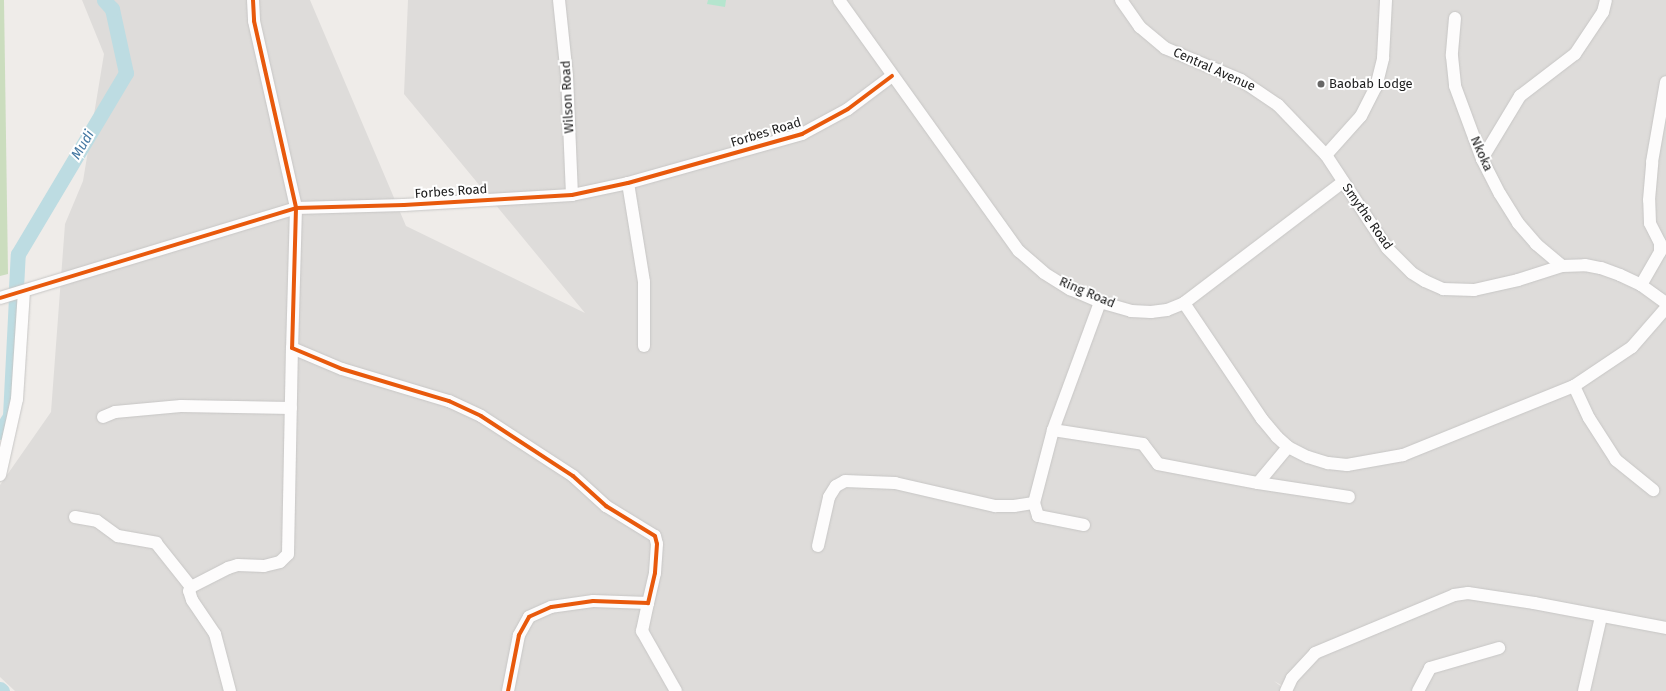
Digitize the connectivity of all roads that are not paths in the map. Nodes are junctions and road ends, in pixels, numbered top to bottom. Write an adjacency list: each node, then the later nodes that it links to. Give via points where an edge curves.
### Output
1 (253, 0): 15 (street, via 255,28)
2 (559, 0): 14 (street, Wilson Road, via 567,76)
3 (839, 0): 8 (street, Ring Road)
4 (1121, 0): 10 (street, Central Avenue, via 1140,28 1152,39 1177,54 1258,89 1292,118)
5 (1386, 0): 10 (street, via 1383,58 1376,87 1361,116)
6 (1606, 0): 11 (street, via 1603,12 1575,54 1520,96)
7 (1455, 18): 11 (street, Nkoka, via 1452,56 1455,86)
8 (892, 76): 13 (street, Forbes Road, via 848,110 802,134); 20 (street, Ring Road, via 1019,250 1044,273 1070,289)
9 (1666, 82): 17 (street, via 1648,200 1650,223 1660,243 1660,252)
10 (1326, 155): 12 (street, Smythe Road)
11 (1482, 159): 16 (street, Nkoka, via 1518,223 1536,244)
12 (1343, 182): 16 (street, Smythe Road, via 1387,248 1412,273 1434,286 1451,290 1491,288); 21 (street, Ring Road)
13 (628, 183): 14 (street, Forbes Road); 24 (street, via 644,282)
14 (572, 195): 15 (street, Forbes Road, via 404,205)
15 (296, 208): 18 (street, Forbes Road); 25 (street)
16 (1562, 266): 17 (street, Smythe Road, via 1602,268)
17 (1641, 285): 22 (street, Smythe Road)
18 (24, 292): 19 (street, Forbes Road); 31 (street, via 17,399)
19 (0, 298)
20 (1100, 302): 21 (street, Ring Road, via 1131,311 1151,312 1167,310); 29 (street)
21 (1184, 303): 30 (street, via 1262,419)
22 (1666, 303)
23 (1666, 308): 26 (street, via 1632,347)
24 (644, 346)
25 (292, 348): 27 (street); 40 (street, via 342,369 449,401 481,416 573,476 606,506 655,536 655,574)
26 (1574, 386): 30 (street, via 1402,455 1374,462 1328,463); 33 (street, via 1589,418 1616,460)
27 (291, 408): 28 (street, via 181,406 115,412); 39 (street, via 288,554 280,562 264,566 238,565)
28 (103, 417)
29 (1054, 430): 32 (street, via 1143,444 1158,464); 35 (street)
30 (1288, 447): 32 (street)
31 (0, 475)
32 (1258, 483): 34 (street)
33 (1653, 490)
34 (1349, 497)
35 (1034, 503): 37 (street, via 1038,516); 38 (street, via 995,506 895,483 845,481 836,486 829,497)
36 (75, 517): 39 (street, via 97,521 118,536 156,543)
37 (1084, 525)
38 (818, 546)
39 (191, 587): 44 (street, via 192,600 215,634)
40 (648, 602): 45 (street, via 593,601 551,607 529,617 519,634); 46 (street, via 642,631)
41 (1601, 617): 42 (street); 47 (street, via 1475,594 1454,595 1315,653 1292,678); 49 (street)
42 (1666, 628)
43 (1499, 648): 48 (street, via 1430,668)
44 (230, 691)
45 (508, 691)
46 (676, 691)
47 (1286, 691)
48 (1418, 691)
49 (1584, 691)

